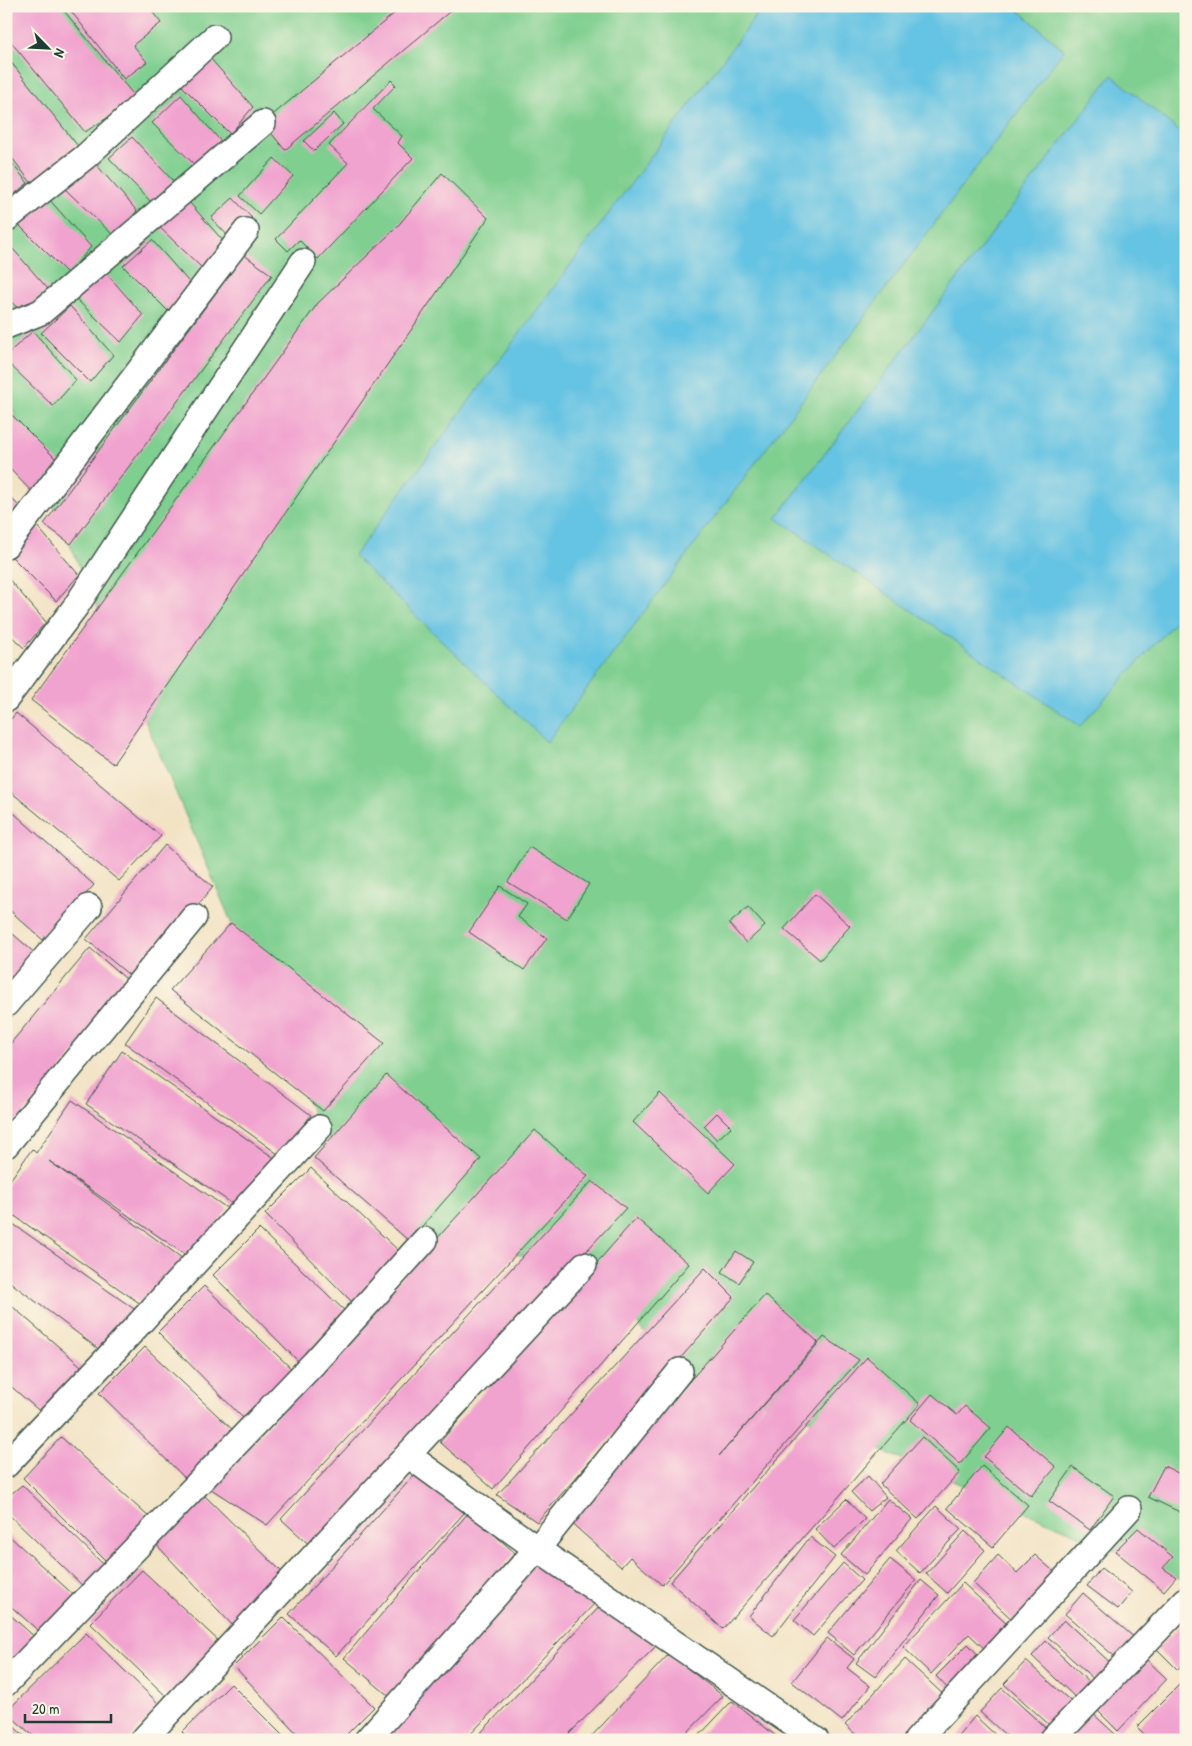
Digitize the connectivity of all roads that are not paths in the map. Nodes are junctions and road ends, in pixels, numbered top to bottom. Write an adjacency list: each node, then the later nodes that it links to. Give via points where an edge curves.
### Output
1 (215, 37): 3 (street, via 85,157)
2 (263, 123): 6 (street, via 41,312)
3 (6, 219)
4 (246, 231): 7 (street)
5 (304, 262): 8 (street, via 76,606)
6 (6, 326)
7 (6, 545)
8 (6, 699)
9 (90, 907): 11 (street)
10 (194, 916): 13 (street)
11 (6, 1004)
12 (319, 1128): 18 (street)
13 (6, 1145)
14 (425, 1240): 22 (street, via 314,1363)
15 (584, 1265): 17 (street)
16 (680, 1371): 20 (street)
17 (408, 1455): 20 (street); 23 (street)
18 (6, 1465)
19 (1129, 1509): 26 (street)
20 (537, 1548): 24 (street); 25 (street)
21 (1186, 1600): 27 (street)
22 (6, 1683)
23 (143, 1740)
24 (367, 1740)
25 (816, 1740)
26 (916, 1740)
27 (1052, 1740)

